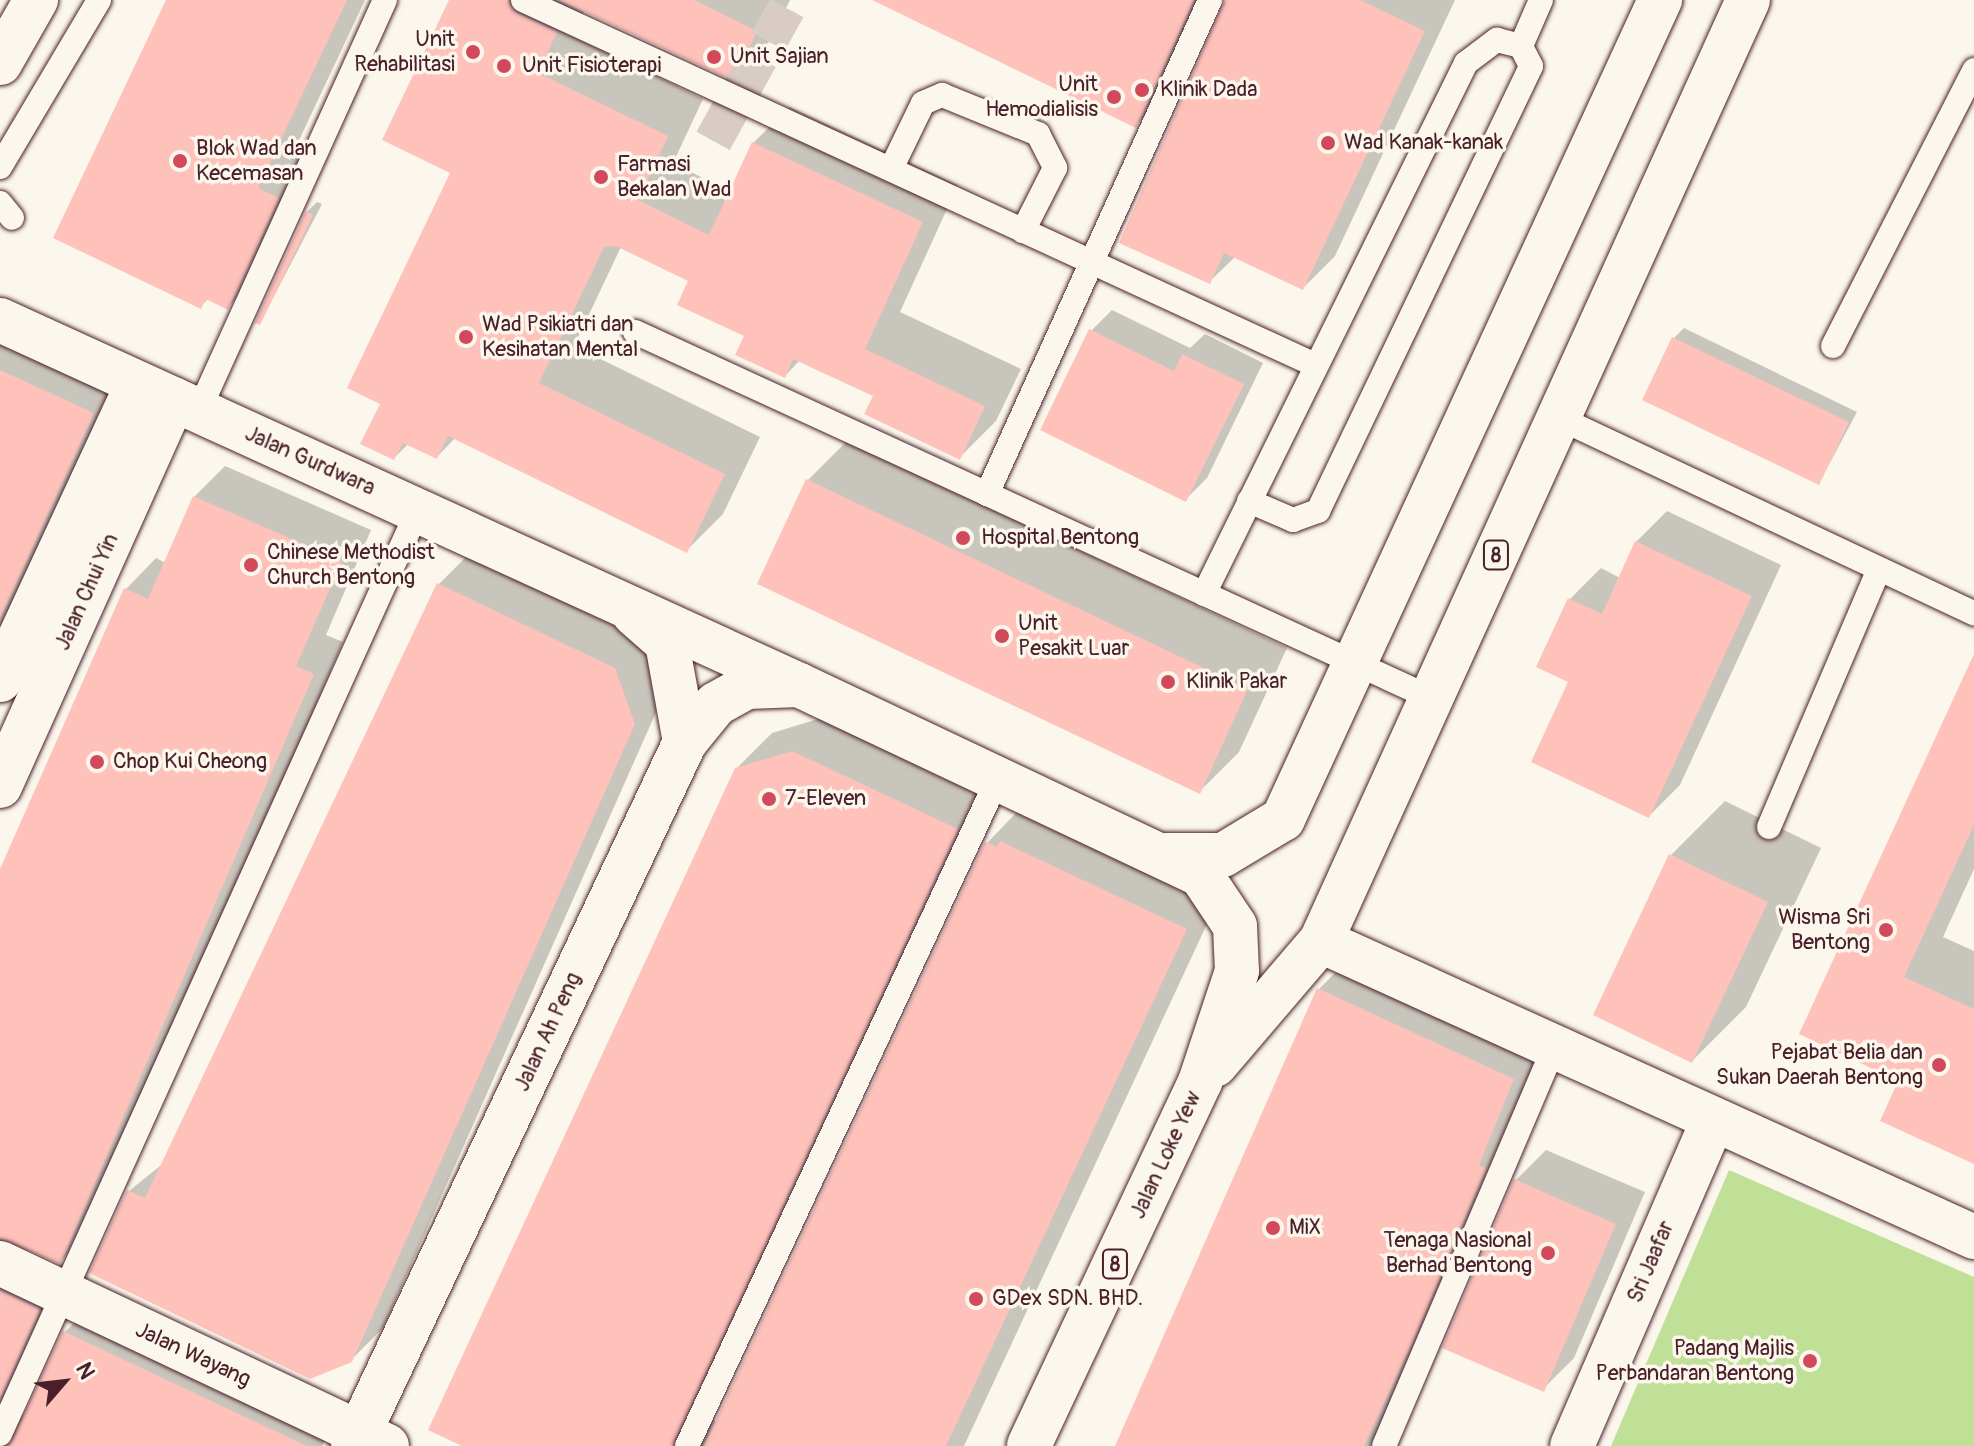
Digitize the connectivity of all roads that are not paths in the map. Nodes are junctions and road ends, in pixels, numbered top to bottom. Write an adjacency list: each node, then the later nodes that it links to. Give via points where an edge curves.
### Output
1 (36, 0): 10 (main road)
2 (99, 0): 12 (lane)
3 (385, 0): 20 (lane)
4 (523, 0): 13 (lane)
5 (1210, 0): 15 (lane)
6 (1660, 0): 29 (main road)
7 (1748, 0): 21 (main road, 8)
8 (1536, 2): 9 (lane)
9 (1521, 46): 19 (lane, via 1497,40 1466,63); 23 (lane, via 1531,66 1318,511 1293,520)
10 (0, 63)
11 (1974, 70): 18 (lane)
12 (0, 167)
13 (891, 169): 14 (lane); 14 (lane, via 923,103 942,95 1038,134 1055,168)
14 (1023, 231): 15 (lane)
15 (1092, 262): 19 (lane); 22 (lane)
16 (0, 320): 20 (main road, Jalan Gurdwara)
17 (635, 332): 22 (lane)
18 (1833, 346)
19 (1315, 365): 23 (lane)
20 (170, 398): 24 (main road, Jalan Gurdwara); 30 (main road, Jalan Chui Yin); 35 (main road, Jalan Chui Yin)
21 (1559, 418): 25 (lane); 32 (main road, 8)
22 (987, 494): 26 (lane)
23 (1249, 501): 26 (lane)
24 (418, 510): 27 (main road, Jalan Gurdwara); 44 (lane)
25 (1879, 569): 28 (lane); 36 (lane)
26 (1204, 594): 29 (lane)
27 (620, 601): 31 (main road, Jalan Gurdwara); 33 (main road, via 667,643)
28 (1974, 613)
29 (1354, 664): 32 (lane); 37 (main road, via 1283,819 1223,855)
30 (0, 680)
31 (799, 685): 33 (main road, Jalan Ah Peng, via 747,687 716,704); 34 (main road, Jalan Gurdwara)
32 (1431, 698): 38 (main road, 8)
33 (685, 742): 46 (main road, Jalan Ah Peng)
34 (998, 778): 37 (main road, Jalan Gurdwara); 47 (lane)
35 (0, 786)
36 (1769, 827)
37 (1163, 855): 40 (main road, Jalan Gurdwara, via 1201,875 1235,926 1237,971)
38 (1321, 941): 39 (main road); 40 (main road, 8)
39 (1553, 1049): 41 (main road); 49 (lane)
40 (1200, 1082): 48 (main road, Jalan Loke Yew / 8)
41 (1712, 1123): 42 (main road); 50 (main road, Sri Jaafar)
42 (1974, 1237)
43 (0, 1263): 44 (main road, Jalan Wayang)
44 (63, 1293): 45 (lane); 46 (main road, Jalan Wayang)
45 (0, 1434)
46 (366, 1442)
47 (687, 1446)
48 (1029, 1446)
49 (1384, 1446)
50 (1572, 1446)

